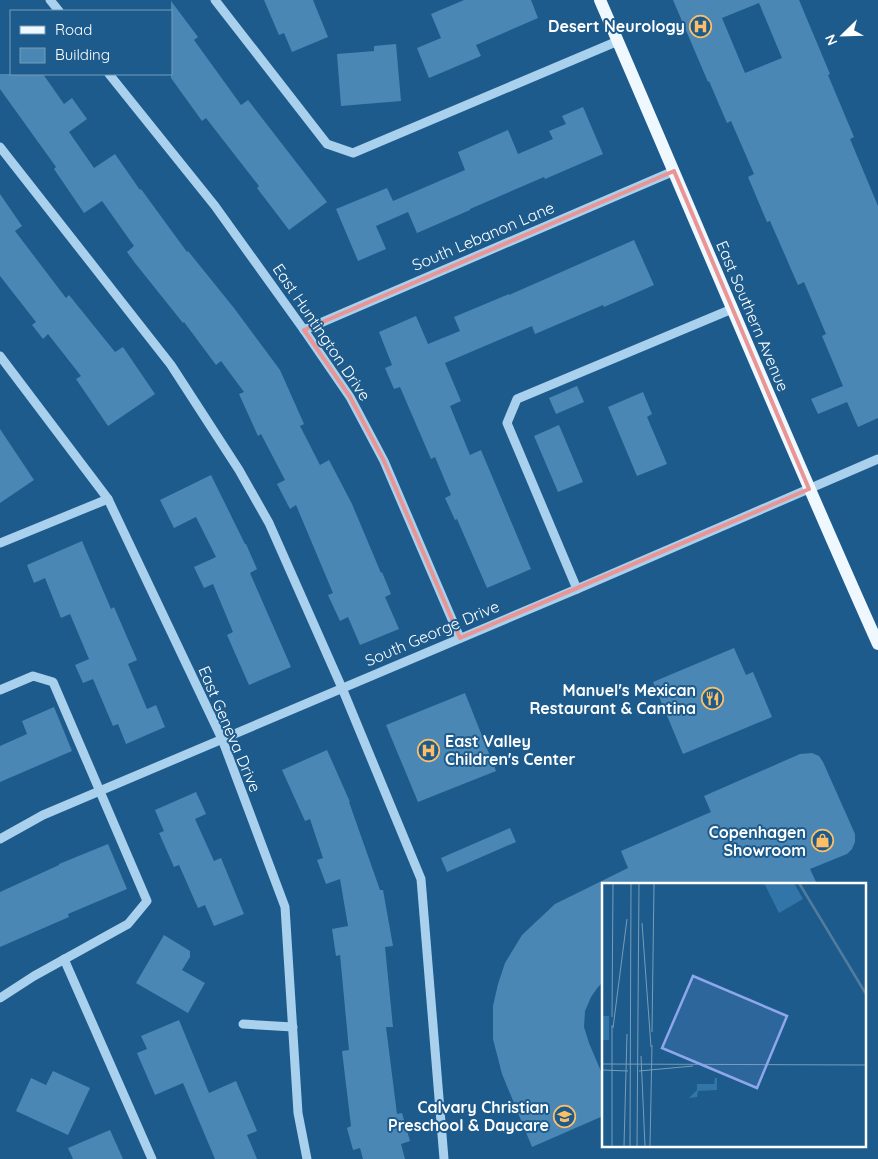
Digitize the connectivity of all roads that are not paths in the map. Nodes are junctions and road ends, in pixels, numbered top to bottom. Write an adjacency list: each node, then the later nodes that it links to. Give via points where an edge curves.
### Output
1 (50, 0): 4 (street)
2 (215, 0): 5 (street, via 327,144 353,153)
3 (600, 0): 5 (main road, East Southern Avenue)
4 (58, 10)
5 (618, 41): 8 (main road, East Southern Avenue)
6 (110, 75): 10 (street, East Huntington Drive, via 215,206)
7 (0, 147): 19 (street, via 171,365 234,462 269,523)
8 (674, 171): 9 (main road, East Southern Avenue); 10 (street, South Lebanon Lane)
9 (732, 309): 13 (main road, East Southern Avenue); 16 (street, via 517,399 508,423)
10 (304, 330): 17 (street, East Huntington Drive, via 350,397 384,461)
11 (0, 356): 14 (street, East Geneva Drive)
12 (878, 459): 13 (street, South George Drive)
13 (809, 489): 16 (street, South George Drive); 18 (main road, East Southern Avenue)
14 (108, 499): 15 (street); 21 (street, East Geneva Drive)
15 (0, 543)
16 (576, 589): 17 (street, South George Drive)
17 (460, 638): 19 (street, South George Drive)
18 (878, 644)
19 (342, 688): 21 (street, South George Drive); 30 (street, via 421,879)
20 (0, 690): 22 (street, via 33,676 53,682)
21 (222, 739): 22 (street, South George Drive); 27 (street, East Geneva Drive, via 285,906)
22 (100, 791): 23 (street, South George Drive, via 43,815); 24 (street, via 147,901 128,924)
23 (0, 839)
24 (64, 959): 25 (street); 28 (street)
25 (0, 998)
26 (243, 1024): 27 (street)
27 (293, 1027): 29 (street, East Geneva Drive, via 298,1113)
28 (152, 1159)
29 (307, 1159)
30 (444, 1159)

